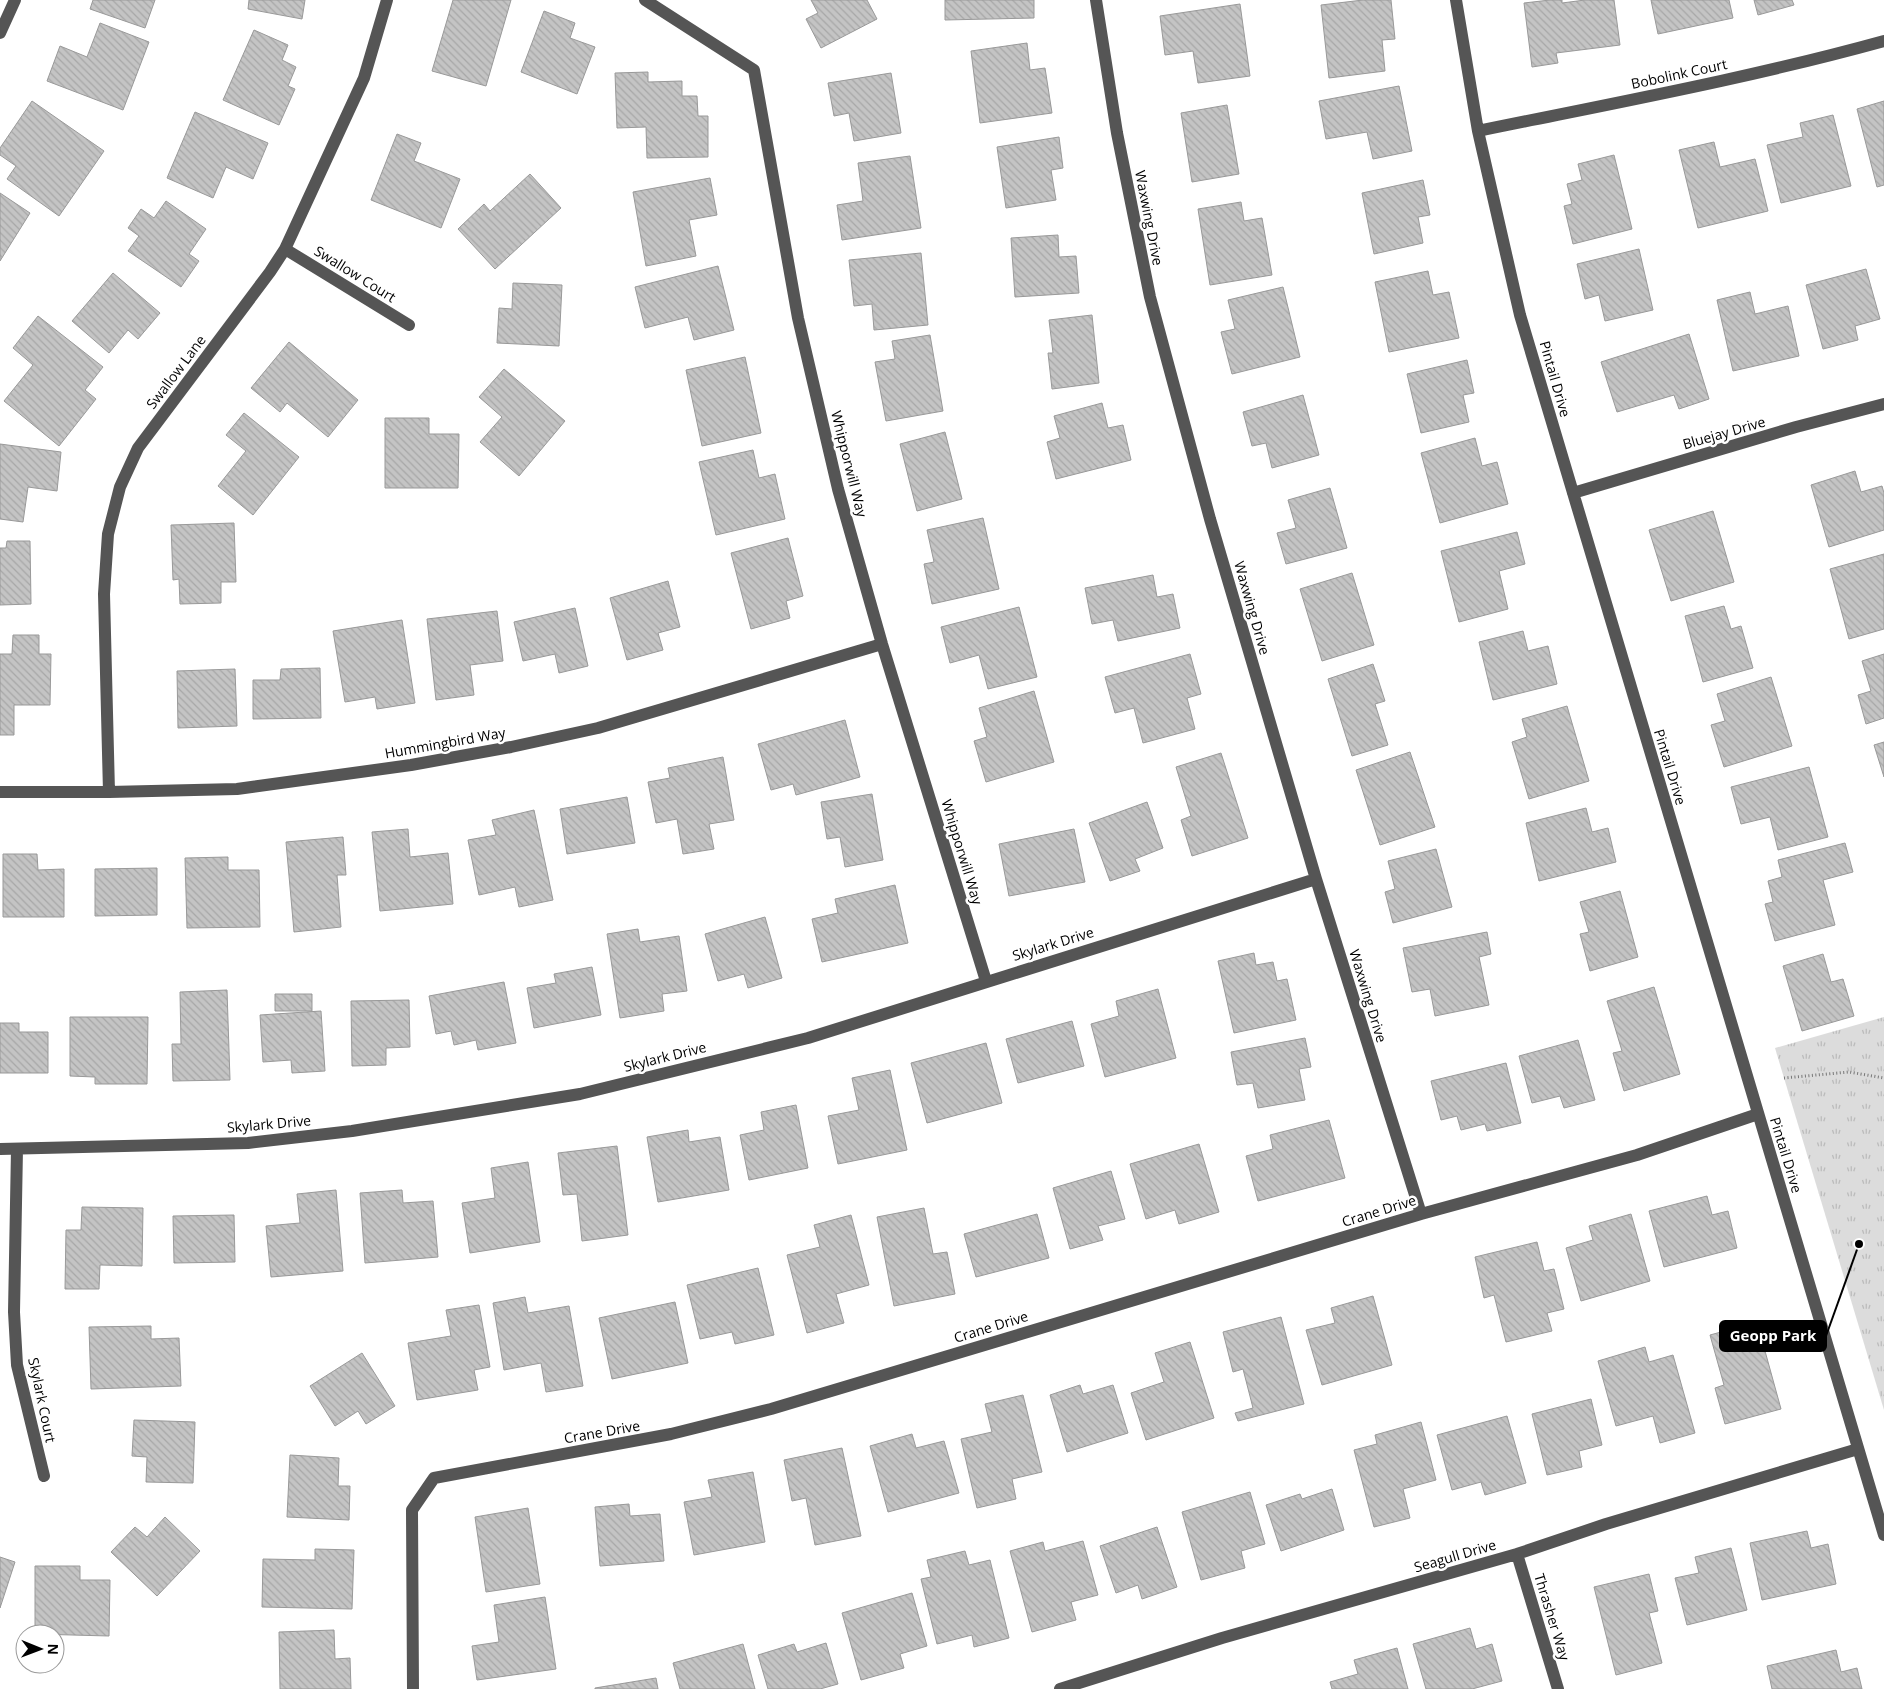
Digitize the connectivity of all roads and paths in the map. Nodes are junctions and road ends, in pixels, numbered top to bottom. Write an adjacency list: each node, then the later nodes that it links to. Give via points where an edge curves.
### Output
1 (15, 0): 6 (street)
2 (387, 0): 9 (street, Swallow Lane, via 364,78)
3 (645, 0): 13 (street, Whipporwill Way, via 754,70 798,318 838,489)
4 (1096, 0): 16 (street, Waxwing Drive, via 1117,133 1150,296 1210,519)
5 (1456, 0): 8 (street, Pintail Drive)
6 (0, 33)
7 (1884, 41): 8 (street, Bobolink Court, via 1725,80)
8 (1478, 131): 12 (street, Pintail Drive, via 1520,315)
9 (285, 249): 10 (street, Swallow Court); 15 (street, Swallow Lane, via 138,448 120,488 108,534 104,594)
10 (409, 325)
11 (1884, 404): 12 (street, Bluejay Drive)
12 (1572, 493): 20 (street, Pintail Drive)
13 (882, 644): 15 (street, Hummingbird Way, via 598,728 411,766 237,789); 17 (street, Whipporwill Way)
14 (0, 792): 15 (street, Hummingbird Way)
15 (109, 792)
16 (1316, 879): 17 (street, Skylark Drive); 23 (street, Waxwing Drive)
17 (986, 981): 22 (street, Skylark Drive, via 808,1038 580,1094 352,1131 248,1142)
18 (1784, 1078): 19 (path, via 1849,1072)
19 (1884, 1078)
20 (1758, 1114): 23 (street, Crane Drive, via 1636,1155); 24 (street, Pintail Drive)
21 (0, 1149): 22 (street, Skylark Drive)
22 (17, 1149): 25 (street, Skylark Court, via 14,1312 17,1365)
23 (1421, 1214): 28 (street, Crane Drive, via 771,1409 671,1434 434,1478 412,1510)
24 (1858, 1449): 26 (street, Pintail Drive); 27 (street, Seagull Drive)
25 (44, 1476)
26 (1884, 1535)
27 (1517, 1554): 29 (street, Seagull Drive, via 1222,1638); 30 (street, Thrasher Way)
28 (413, 1689)
29 (1060, 1689)
30 (1558, 1689)

